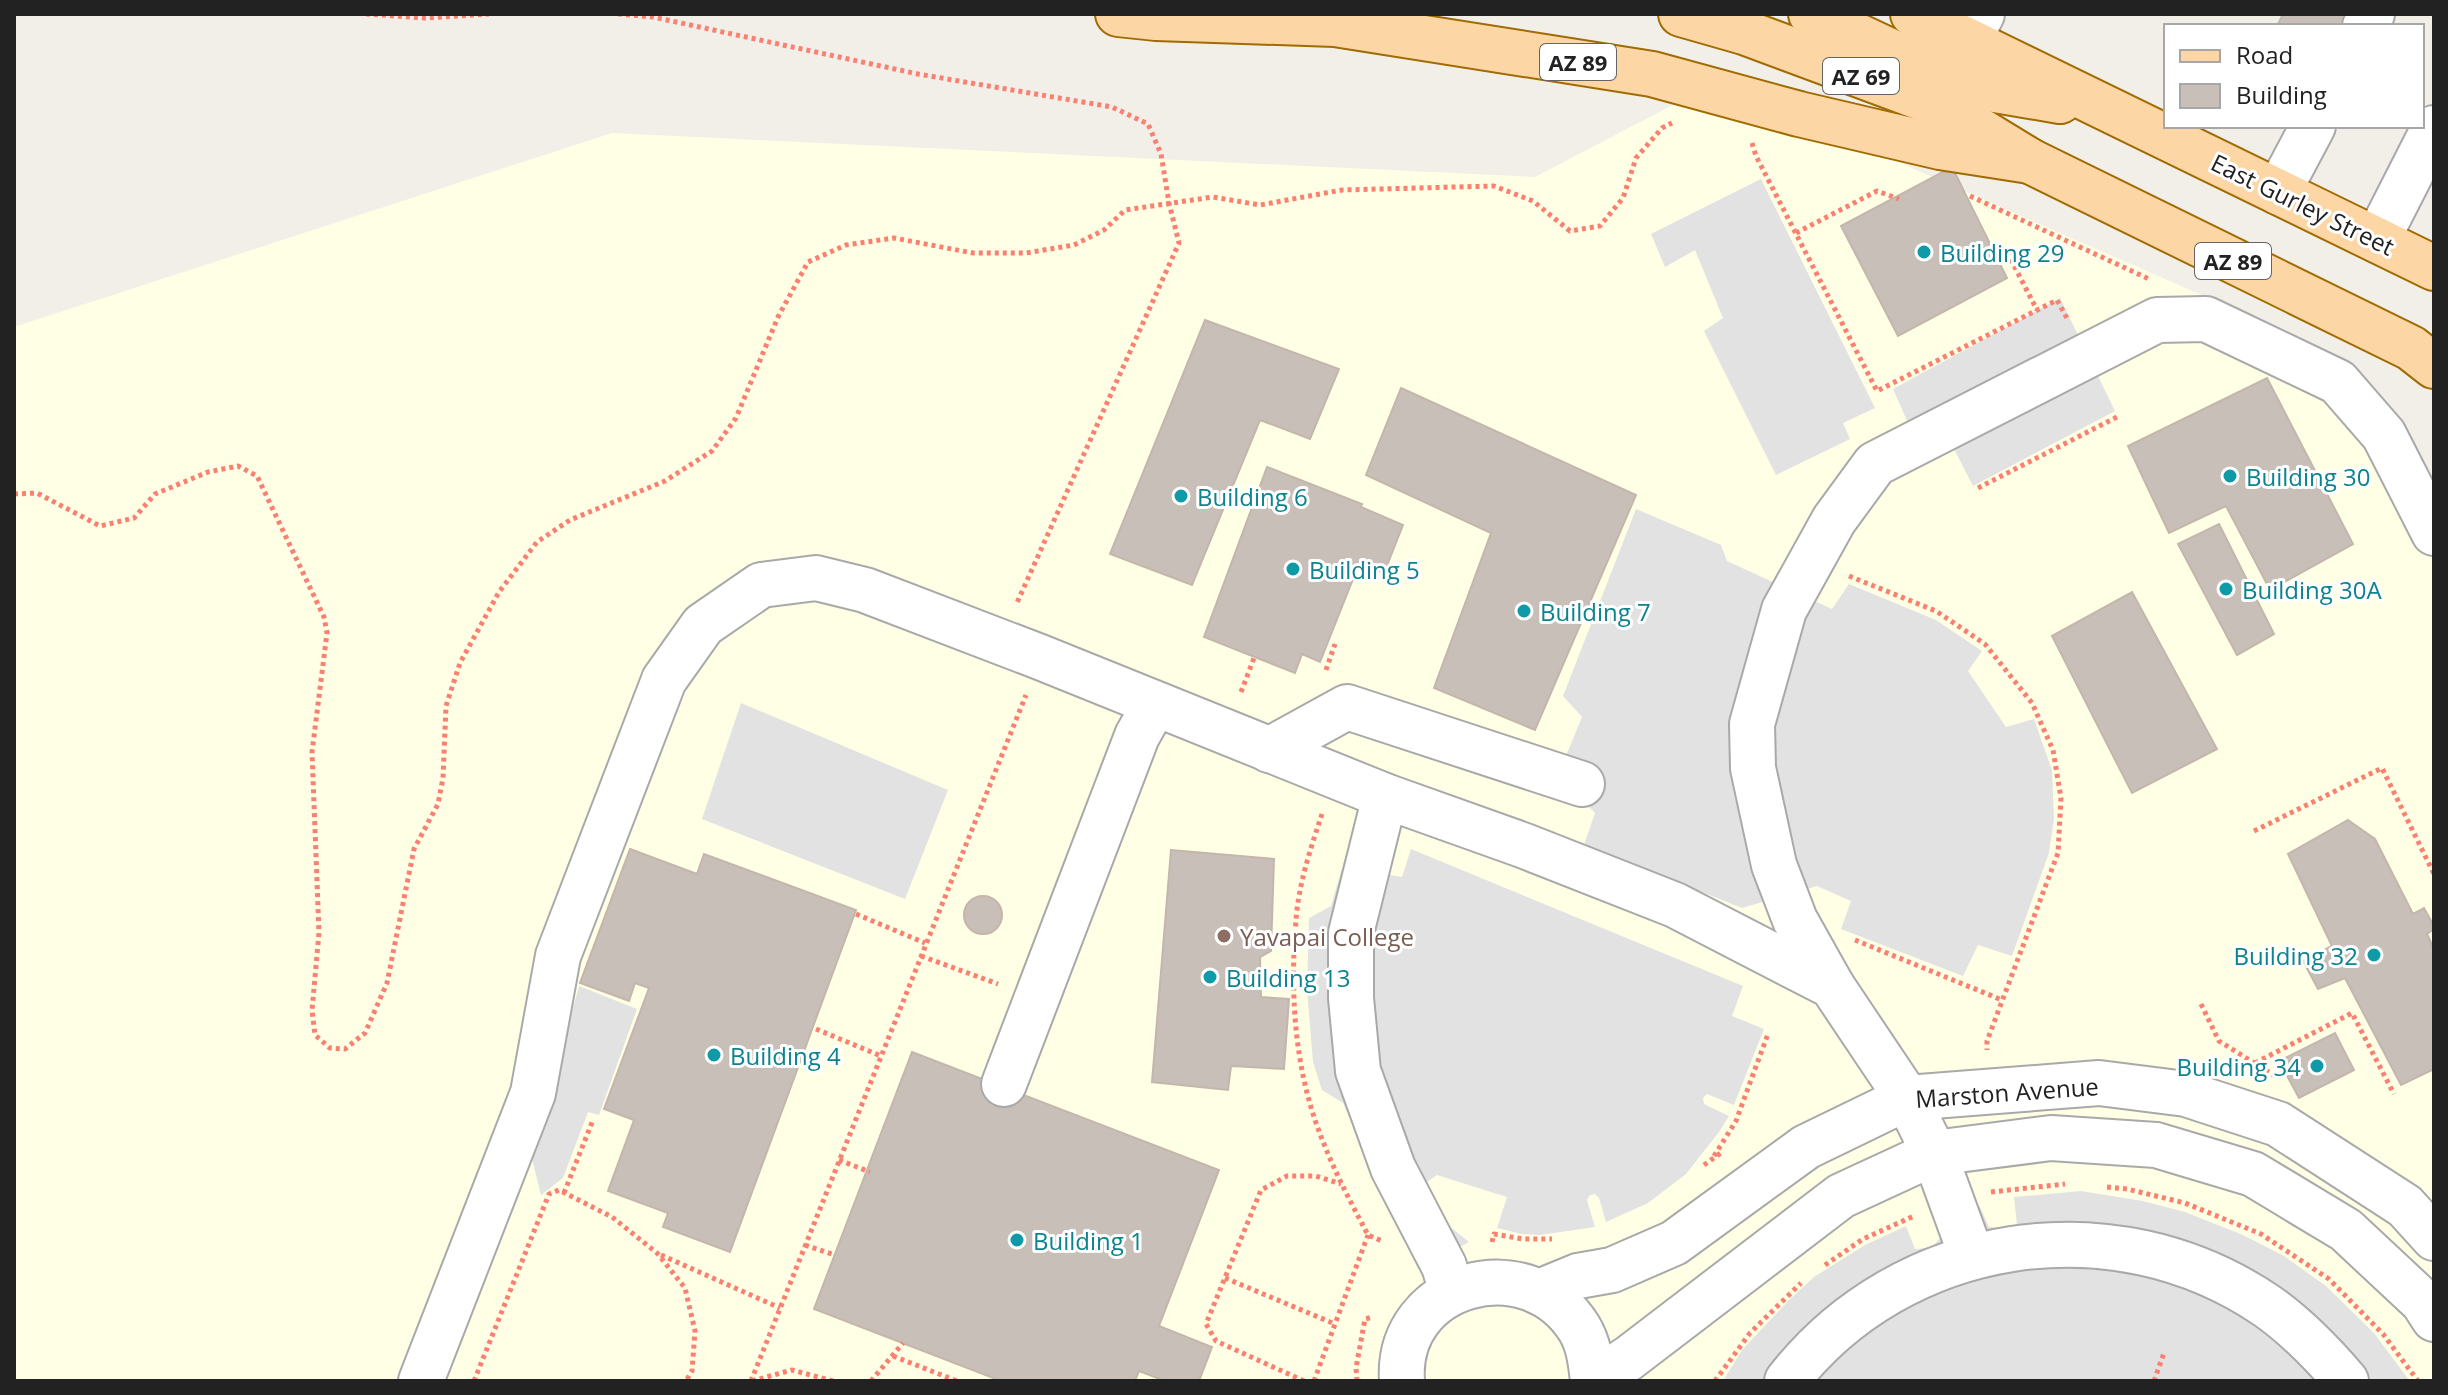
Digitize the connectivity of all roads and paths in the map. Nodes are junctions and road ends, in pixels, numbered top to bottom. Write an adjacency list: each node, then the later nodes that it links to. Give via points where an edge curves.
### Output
1 (366, 14): 2 (path)
2 (489, 14)
3 (618, 14): 18 (path, via 1112,107 1148,124 1161,154)
4 (1118, 14): 14 (main road, AZ 89, via 1335,24 1638,71 1926,144)
5 (1681, 14): 14 (main road, AZ 69, via 1935,103)
6 (1811, 14): 9 (main road, via 1960,84)
7 (1913, 14): 8 (main road, East Gurley Street)
8 (1975, 27): 9 (main road, East Gurley Street)
9 (2111, 110): 15 (main road, East Gurley Street)
10 (1674, 122): 18 (path, via 1636,158 1623,198 1600,226 1570,231 1533,201 1494,186 1342,190 1260,205 1213,197)
11 (2312, 128): 15 (street)
12 (2434, 128): 20 (street)
13 (1751, 137): 19 (path)
14 (2030, 161): 26 (main road, AZ 89, via 2411,348)
15 (2278, 192): 20 (main road, East Gurley Street)
16 (1965, 194): 23 (path)
17 (1899, 199): 19 (path, via 1877,191)
18 (1169, 203): 29 (path, via 1125,210 1104,230 1074,245 1026,253 973,253 894,238 846,245 808,262 778,317 736,418 712,451 665,481 570,520 537,542 499,592 460,663 446,706 438,804 414,849 387,983 365,1033 345,1049 330,1048 315,1035 312,1010 319,933 312,752 327,633 257,476 238,466 208,472 155,494 134,518 100,526 37,493); 32 (path, via 1179,243)
19 (1796, 233): 24 (path, via 1877,391)
20 (2377, 240): 22 (main road, East Gurley Street)
21 (1999, 259): 24 (path, via 2008,254)
22 (2434, 268)
23 (2152, 281)
24 (2037, 310): 25 (path, via 2057,300)
25 (2087, 356): 30 (street, via 2157,320 2206,319 2338,382 2384,435); 48 (street, via 1875,464 1834,520 1784,610 1752,724 1753,768 1774,865 1795,920)
26 (2434, 366)
27 (2117, 417): 28 (path)
28 (1978, 488)
29 (14, 494)
30 (2434, 533)
31 (1836, 571): 50 (path, via 1936,611 1985,644 2032,703 2053,750 2061,798 2058,853)
32 (980, 634): 34 (street); 84 (street, via 865,590 816,578 761,585 703,625 664,680 558,956 533,1093)
33 (1335, 644): 36 (path)
34 (1040, 657): 37 (street); 46 (path)
35 (1254, 658): 38 (path)
36 (1322, 681)
37 (1155, 704): 39 (street); 58 (street, via 1137,736)
38 (1236, 704)
39 (1269, 750): 40 (street, via 1347,707); 41 (street)
40 (1582, 784)
41 (1385, 796): 48 (street, via 1675,905); 75 (street, via 1351,933 1358,1071 1393,1168)
42 (2254, 831): 43 (path, via 2382,768)
43 (2434, 874)
44 (856, 914): 46 (path)
45 (1843, 935): 50 (path)
46 (925, 943): 47 (path)
47 (921, 956): 49 (path, via 998,983); 55 (path)
48 (1832, 986): 60 (street)
49 (992, 997)
50 (2002, 1000): 54 (path)
51 (2201, 1004): 56 (path, via 2219,1041)
52 (816, 1029): 55 (path)
53 (1768, 1034): 63 (path, via 1736,1121)
54 (1987, 1051)
55 (881, 1056): 64 (path)
56 (2255, 1063): 57 (path); 59 (path, via 2352,1013)
57 (2278, 1078)
58 (1004, 1084)
59 (2394, 1094)
60 (1907, 1098): 62 (street); 69 (street, Marston Avenue, via 2099,1083 2186,1094 2278,1124 2405,1206); 76 (street, Marston Avenue, via 1806,1147 1674,1243 1612,1270 1578,1276)
61 (593, 1120): 67 (path)
62 (1934, 1153): 73 (street); 78 (street, Marston Avenue, via 2051,1138 2156,1145 2253,1174 2346,1230 2423,1302); 94 (street, Marston Avenue, via 1841,1196)
63 (1714, 1157)
64 (839, 1160): 65 (path); 70 (path)
65 (870, 1172)
66 (1342, 1184): 74 (path, via 1316,1176 1287,1176 1261,1190)
67 (564, 1193): 71 (path, via 612,1217); 85 (path, via 549,1194)
68 (1368, 1235): 79 (path)
69 (2434, 1238)
70 (805, 1245): 72 (path); 77 (path)
71 (657, 1253): 77 (path); 86 (path, via 685,1288 695,1331 692,1371)
72 (835, 1255)
73 (1972, 1257): 95 (street, via 1886,1293 1836,1328); 97 (street, via 2068,1244 2176,1261 2268,1306 2317,1347)
74 (1225, 1278): 79 (path); 83 (path, via 1206,1324 1216,1341)
75 (1452, 1292): 76 (street, via 1480,1282 1511,1282); 93 (street, via 1426,1311 1409,1337)
76 (1539, 1292): 94 (street, via 1562,1307 1580,1329)
77 (780, 1308): 87 (path)
78 (2434, 1319)
79 (1335, 1324): 92 (path)
80 (903, 1343): 82 (path)
81 (2164, 1353): 96 (path)
82 (893, 1356): 89 (path); 90 (path)
83 (1289, 1378): 91 (path)
84 (421, 1381)
85 (474, 1381)
86 (686, 1381)
87 (752, 1381): 88 (path, via 792,1370)
88 (833, 1381)
89 (871, 1381)
90 (957, 1381)
91 (1304, 1381)
92 (1314, 1381)
93 (1402, 1381)
94 (1594, 1381)
95 (1787, 1381)
96 (2154, 1381)
97 (2346, 1381)

